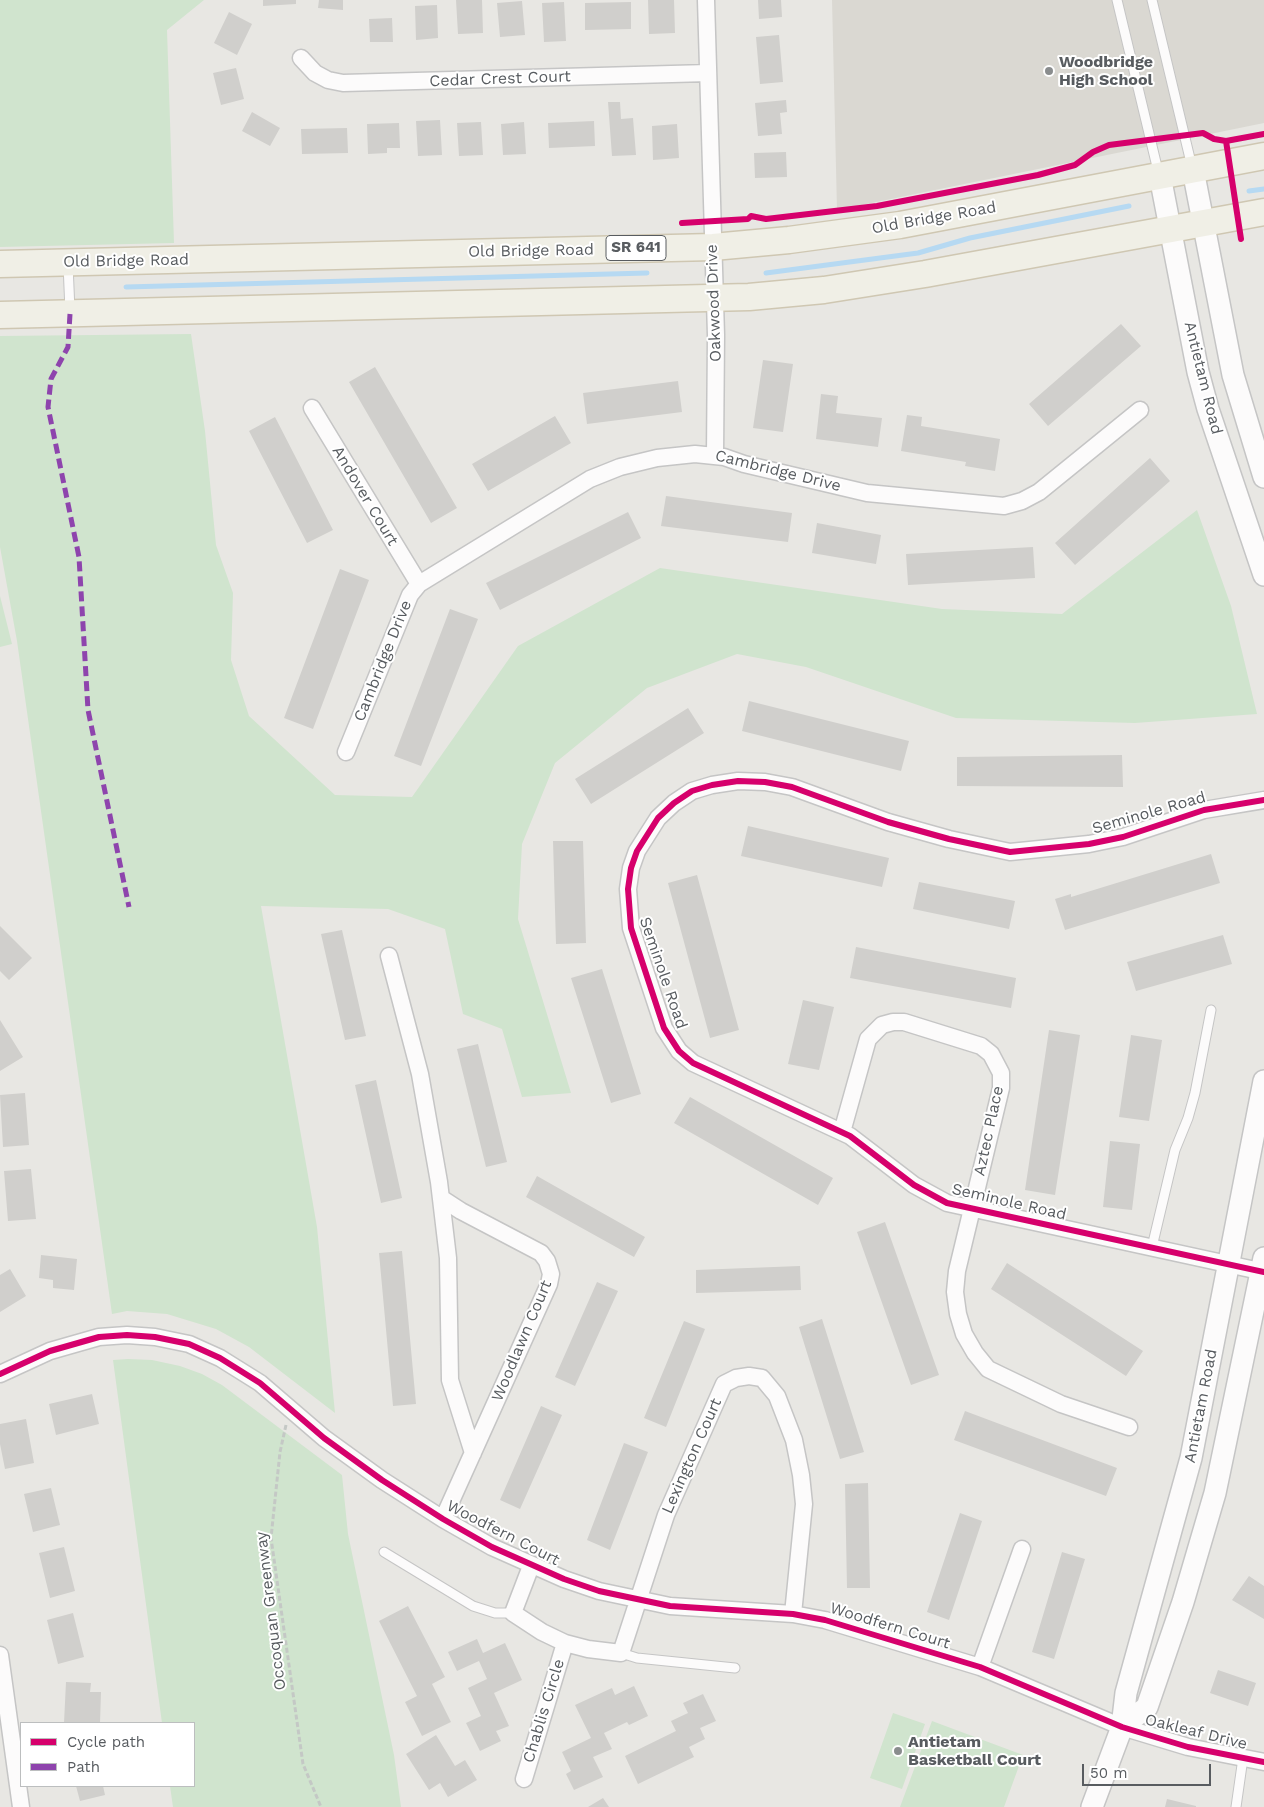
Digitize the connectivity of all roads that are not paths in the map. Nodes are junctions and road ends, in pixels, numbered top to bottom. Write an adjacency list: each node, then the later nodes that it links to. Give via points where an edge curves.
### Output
1 (706, 0): 5 (street, Oakwood Drive)
2 (1117, 0): 8 (lane)
3 (1152, 0): 7 (lane)
4 (301, 58): 5 (street, Cedar Crest Court, via 315,73 343,83)
5 (708, 73): 12 (street, Oakwood Drive)
6 (1264, 156): 7 (main road, Old Bridge Road / SR 641)
7 (1193, 170): 8 (main road, Old Bridge Road / SR 641); 10 (street, Antietam Road)
8 (1160, 176): 11 (street, Antietam Road); 12 (main road, Old Bridge Road / SR 641, via 900,225 789,240)
9 (1264, 212): 10 (main road)
10 (1204, 224): 11 (main road); 21 (street, Antietam Road, via 1233,375)
11 (1170, 230): 15 (main road, via 824,290); 22 (street, Antietam Road, via 1208,409)
12 (713, 246): 13 (main road, Old Bridge Road / SR 641); 15 (street, Oakwood Drive)
13 (68, 262): 14 (main road, Old Bridge Road / SR 641); 16 (lane)
14 (0, 264)
15 (715, 299): 16 (main road); 20 (street, Oakwood Drive)
16 (70, 314): 17 (main road)
17 (0, 315)
18 (312, 408): 23 (street, Andover Court)
19 (1140, 410): 20 (street, Cambridge Drive, via 1039,492 1004,506 867,493)
20 (716, 455): 23 (street, Cambridge Drive, via 657,458 590,479)
21 (1264, 477)
22 (1264, 575)
23 (419, 584): 24 (street, Cambridge Drive, via 410,595)
24 (346, 752)
25 (1264, 800): 29 (street, Seminole Road, via 1204,810 1123,837 1089,844 1010,852 906,827 792,787 765,782 712,785 692,791 674,803 644,838 631,868 628,889 631,928 668,1037 693,1063)
26 (388, 956): 30 (street, via 420,1074)
27 (1211, 1010): 32 (lane, via 1195,1093 1175,1150)
28 (1264, 1081): 33 (street, Antietam Road)
29 (842, 1132): 31 (street, Seminole Road, via 932,1197); 31 (street, Aztec Place, via 868,1039 882,1025 904,1022 981,1046 997,1062 1001,1088)
30 (441, 1198): 37 (street, via 448,1258 450,1380); 37 (street, Woodlawn Court, via 540,1253 551,1274)
31 (971, 1209): 32 (street, Seminole Road); 36 (street, Aztec Place, via 955,1292 960,1320 975,1352 988,1369 1034,1392)
32 (1152, 1247): 33 (street, Seminole Road)
33 (1228, 1262): 34 (street, Seminole Road); 50 (street, Antietam Road, via 1191,1458 1126,1693)
34 (1263, 1267): 50 (street, Antietam Road, via 1215,1493 1184,1602 1147,1707)
35 (0, 1374): 38 (street, Woodfern Court, via 71,1343 99,1337 156,1337 189,1344 220,1358 260,1383 382,1480)
36 (1128, 1427)
37 (473, 1453): 38 (street, Woodlawn Court)
38 (443, 1519): 41 (street, Woodfern Court)
39 (1022, 1550): 48 (street)
40 (384, 1552): 43 (lane, via 472,1606 495,1613)
41 (531, 1566): 42 (street, Woodfern Court, via 572,1582); 43 (street)
42 (638, 1600): 44 (street, Woodfern Court, via 707,1610); 44 (street, Lexington Court, via 666,1515 724,1384 749,1376 762,1378 777,1396 794,1440 801,1475 804,1504); 46 (street)
43 (513, 1613): 45 (street, Chablis Circle)
44 (793, 1614): 48 (street, Woodfern Court, via 865,1630)
45 (565, 1643): 46 (street, Chablis Circle); 53 (street, Chablis Circle)
46 (621, 1653): 49 (lane, via 637,1658)
47 (0, 1655): 54 (street)
48 (980, 1667): 50 (street, Woodfern Court)
49 (735, 1668)
50 (1122, 1727): 51 (street, Oakleaf Drive, via 1188,1747); 55 (street, Antietam Road)
51 (1243, 1758): 52 (street, Oakleaf Drive); 56 (lane)
52 (1264, 1762)
53 (524, 1779)
54 (21, 1807)
55 (1092, 1807)
56 (1236, 1807)

